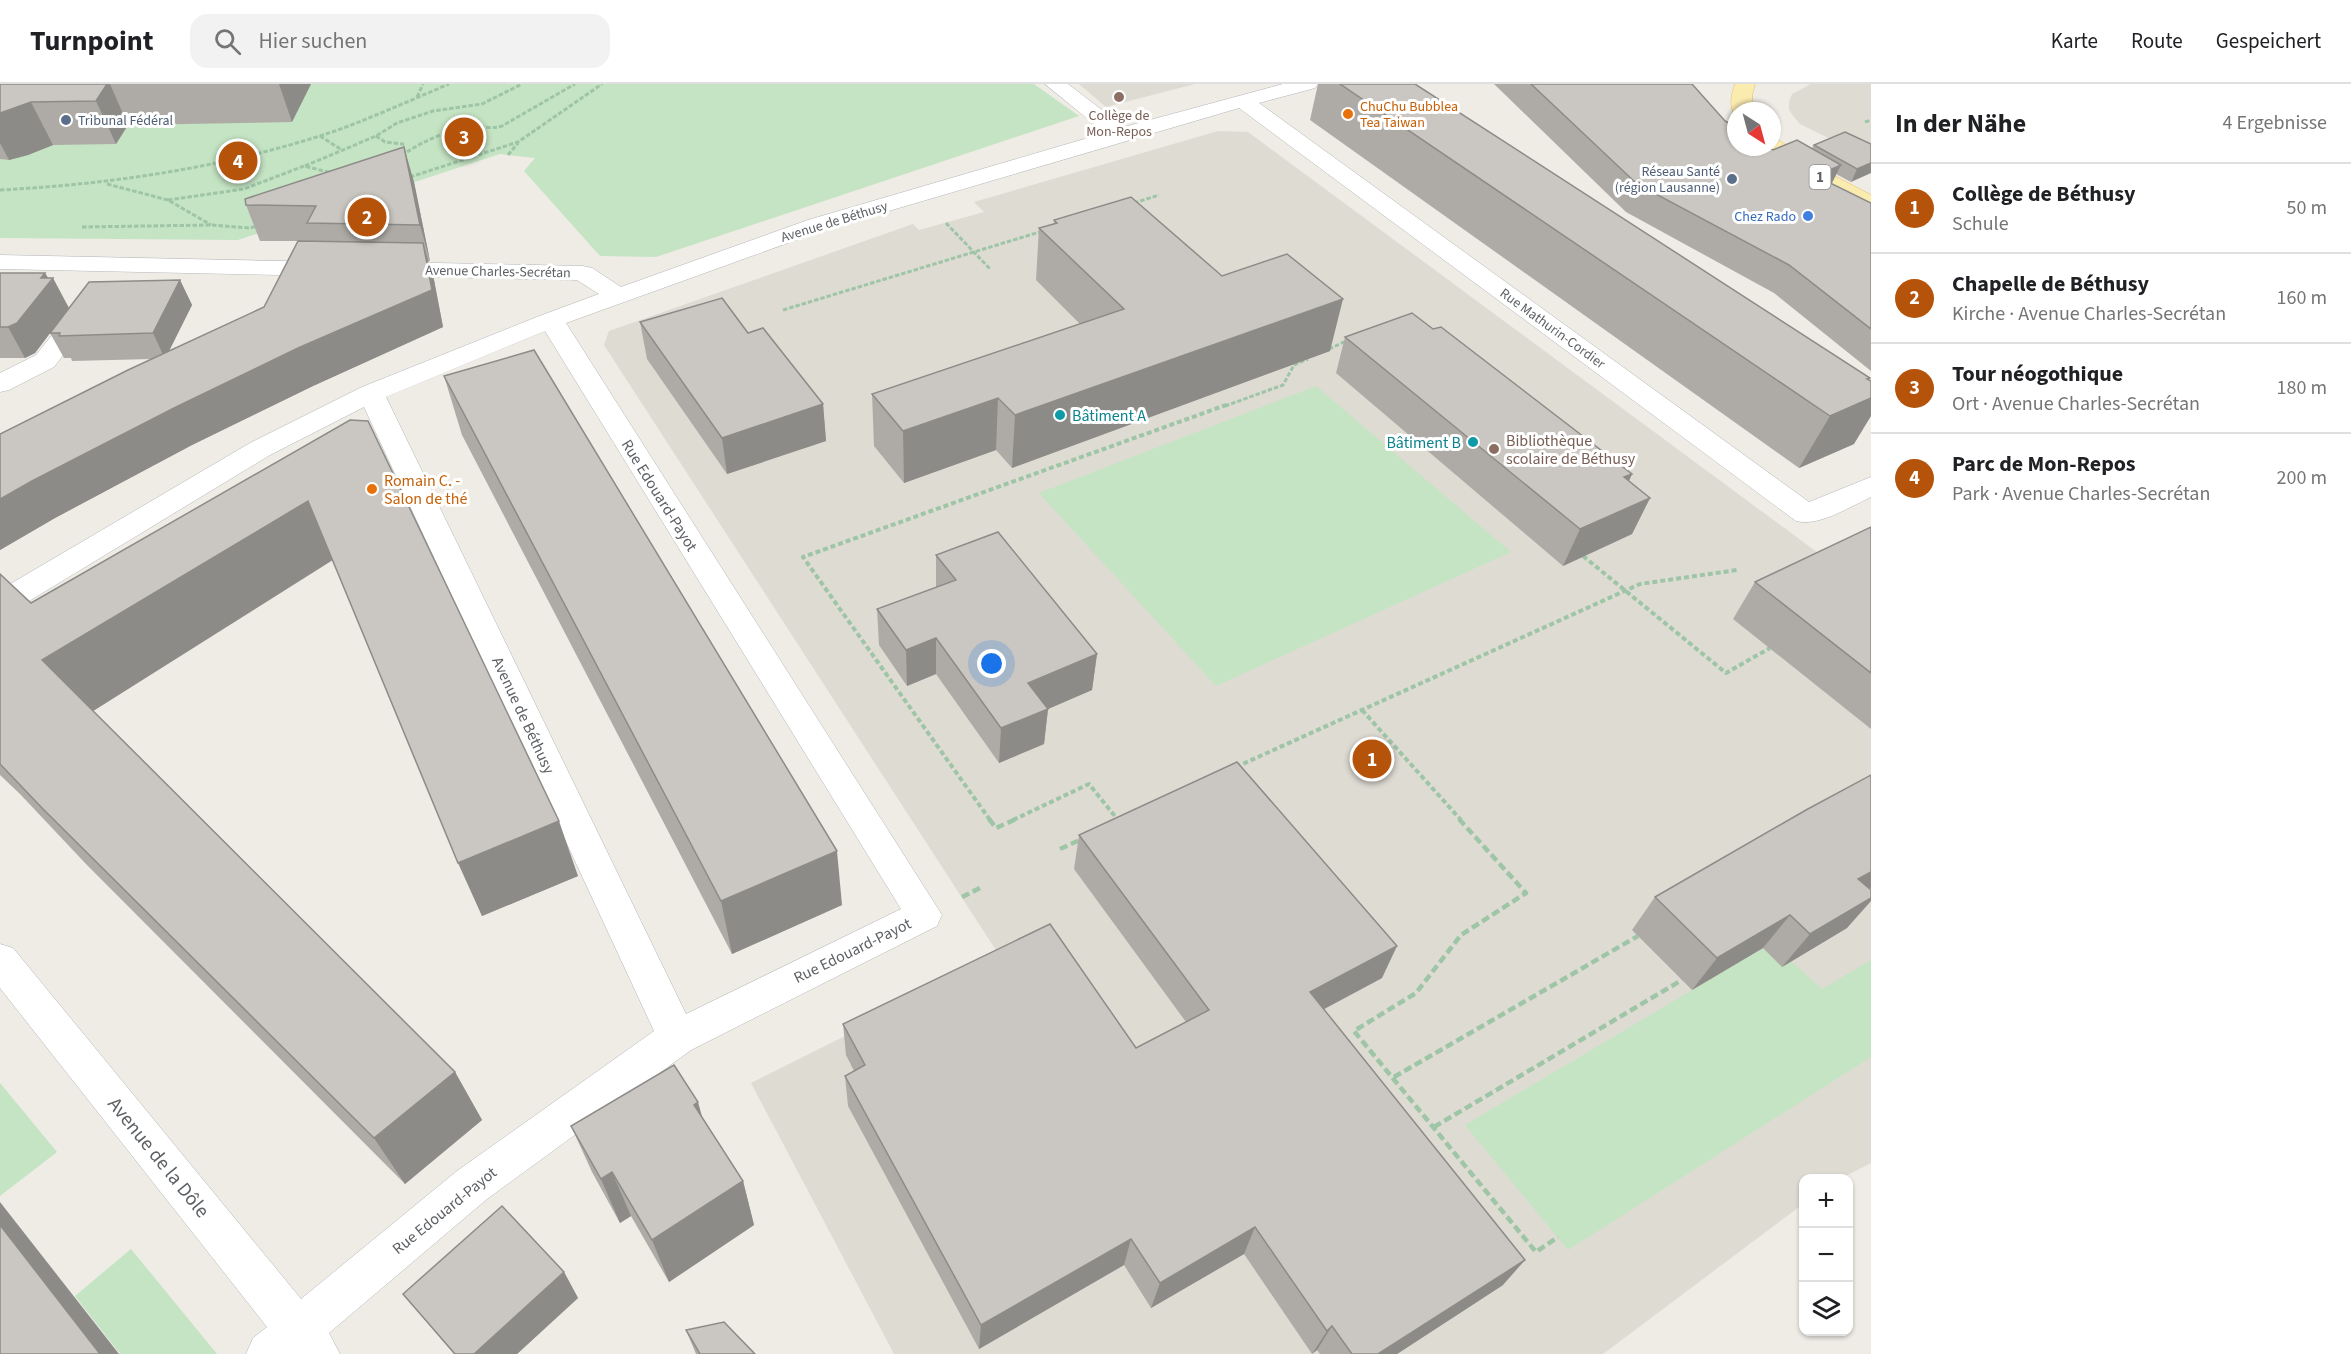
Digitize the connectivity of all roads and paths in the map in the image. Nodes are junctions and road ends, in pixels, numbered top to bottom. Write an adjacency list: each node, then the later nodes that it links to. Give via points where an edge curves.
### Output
1 (423, 84): 9 (path)
2 (449, 84): 9 (path)
3 (522, 84): 16 (path, via 482,104 433,111 397,123)
4 (575, 84): 16 (path, via 502,126 490,130 481,125 465,126 405,153 400,160 403,144 385,142)
5 (602, 84): 17 (path)
6 (1054, 84): 15 (street)
7 (1308, 84): 10 (street, Avenue de Béthusy)
8 (1745, 84): 11 (main road)
9 (416, 98): 14 (path)
10 (1242, 100): 15 (street, Avenue de Béthusy); 47 (street, Rue Mathurin-Cordier, via 1806,514)
11 (1742, 102)
12 (1871, 120): 13 (path)
13 (1865, 122)
14 (320, 135): 18 (path); 24 (path, via 186,168)
15 (1121, 135): 39 (street, Avenue de Béthusy, via 816,225)
16 (376, 136): 18 (path)
17 (518, 142): 20 (path); 23 (path)
18 (342, 150): 21 (path)
19 (1781, 152): 28 (main road, 1)
20 (508, 155)
21 (304, 166): 22 (path); 27 (path, via 244,189)
22 (336, 174)
23 (401, 180)
24 (104, 183): 25 (path); 27 (path)
25 (0, 190)
26 (1159, 195): 29 (path)
27 (168, 200): 31 (path)
28 (1871, 204)
29 (1126, 206)
30 (946, 223): 35 (path)
31 (211, 225): 32 (path); 33 (path)
32 (261, 225)
33 (81, 227)
34 (1050, 229): 35 (path)
35 (974, 252): 37 (path); 40 (path)
36 (0, 262): 38 (street, Avenue Charles-Secrétan)
37 (990, 269)
38 (106, 282): 39 (street, Avenue Charles-Secrétan, via 352,269 583,273); 45 (street, via 45,361)
39 (617, 295): 41 (street, Avenue de Béthusy)
40 (783, 310)
41 (551, 320): 46 (street, Avenue de Béthusy); 60 (street, Rue Edouard-Payot, via 924,915)
42 (1354, 337): 43 (path)
43 (1324, 351)
44 (1314, 356): 54 (path, via 1294,365 1283,385 803,557 996,828 1089,784 1119,821)
45 (0, 384)
46 (371, 393): 50 (street, Avenue de Béthusy, via 260,449); 60 (street, Avenue de Béthusy)
47 (1871, 486)
48 (1583, 556): 51 (path, bridge, via 1726,673)
49 (1737, 570): 52 (path, via 1640,584)
50 (0, 604)
51 (1770, 648)
52 (1362, 710): 53 (path); 61 (path, via 1526,893 1461,934 1416,993 1354,1031)
53 (1235, 767)
54 (1109, 825)
55 (1089, 835): 56 (path)
56 (1060, 849)
57 (1638, 936): 61 (path)
58 (0, 960): 64 (street, Avenue de la Dôle)
59 (1682, 980): 62 (path)
60 (677, 1037): 64 (street, Rue Edouard-Payot, via 472,1185)
61 (1394, 1077): 62 (path)
62 (1434, 1127): 63 (path, via 1536,1252)
63 (1558, 1237)
64 (295, 1346)

